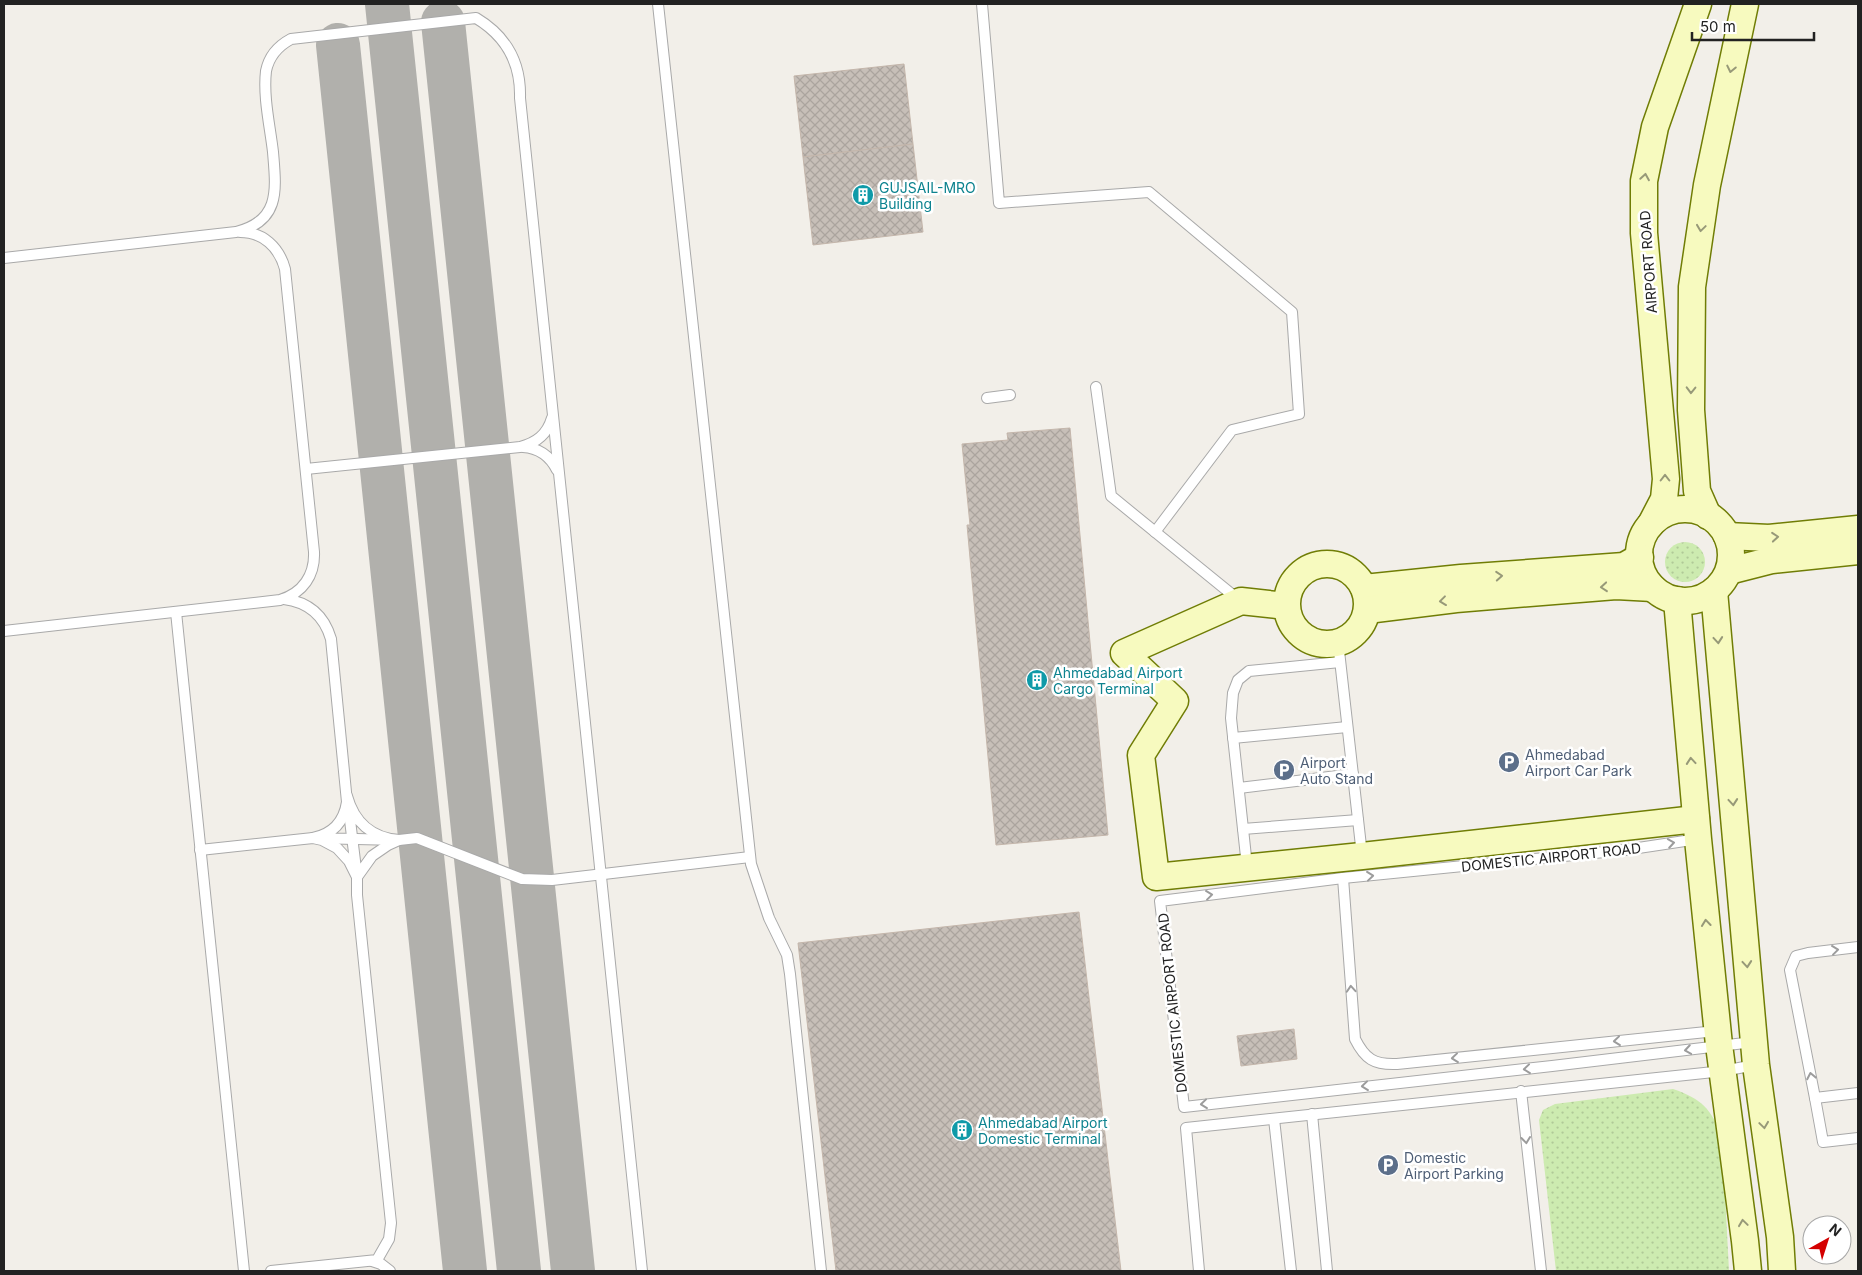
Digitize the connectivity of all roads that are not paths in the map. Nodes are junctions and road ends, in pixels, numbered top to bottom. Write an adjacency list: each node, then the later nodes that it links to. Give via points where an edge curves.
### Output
1 (658, 4): 44 (lane)
2 (982, 4): 17 (lane, via 999,203 1149,192 1292,312 1299,414 1232,430)
3 (1698, 4): 15 (main road, AIRPORT ROAD, one-way to 3, via 1664,499 1666,479 1644,233 1644,181 1655,127)
4 (1745, 4): 14 (main road, one-way to 14, via 1707,185 1692,286 1691,410 1698,491)
5 (228, 233): 6 (lane); 10 (lane, via 243,231 257,224 268,213 274,199 276,184 265,78 267,64 279,46 298,37 476,18 503,41 519,74); 12 (lane, via 250,233 264,239 276,249 283,262)
6 (4, 258)
7 (1096, 387): 17 (lane, via 1111,496)
8 (1010, 395): 9 (lane)
9 (987, 398)
10 (553, 413): 11 (lane, via 542,436); 13 (lane)
11 (522, 446): 12 (lane); 13 (lane, via 550,458)
12 (306, 470): 23 (lane, via 314,566 304,585)
13 (560, 480): 46 (lane)
14 (1708, 516): 15 (main road, via 1693,510 1678,510); 18 (main road)
15 (1651, 524): 20 (main road, via 1640,545)
16 (1858, 529): 18 (main road, one-way to 16, via 1769,538)
17 (1155, 532): 26 (lane)
18 (1727, 536): 21 (main road, via 1731,559)
19 (1858, 551): 21 (main road, via 1772,560)
20 (1640, 557): 22 (main road, via 1641,568); 24 (main road, one-way to 20, via 1461,578 1624,566)
21 (1721, 581): 25 (main road, via 1703,598); 51 (main road, one-way to 51)
22 (1653, 588): 24 (main road, one-way to 24, via 1616,586 1456,599); 25 (main road)
23 (284, 599): 28 (lane); 35 (lane, via 308,606 320,617 328,632)
24 (1365, 599): 27 (main road, via 1357,577 1336,565 1323,564 1300,573 1292,583); 30 (main road, via 1363,622 1344,640)
25 (1676, 600): 38 (main road, one-way to 25)
26 (1241, 601): 27 (main road); 45 (main road, via 1124,653 1175,701 1141,755 1156,877)
27 (1286, 606): 30 (main road, via 1296,631 1306,639)
28 (176, 612): 29 (lane); 42 (lane)
29 (4, 631)
30 (1339, 652): 31 (lane); 32 (lane, via 1249,671 1238,680 1233,693)
31 (1348, 727): 32 (lane); 33 (lane)
32 (1233, 738): 34 (lane)
33 (1353, 774): 34 (lane); 36 (lane)
34 (1239, 788): 37 (lane)
35 (347, 796): 39 (lane, via 346,809 340,821 326,834); 40 (lane); 41 (lane, via 353,813 365,827 381,837)
36 (1358, 820): 37 (lane); 43 (lane)
37 (1243, 829): 45 (lane)
38 (1697, 829): 43 (main road); 48 (lane, DOMESTIC AIRPORT ROAD, one-way to 38, via 1625,850); 50 (main road, one-way to 38)
39 (314, 838): 40 (lane); 42 (lane); 47 (lane, via 337,848)
40 (352, 839): 41 (lane); 47 (lane)
41 (399, 840): 46 (lane, via 417,838 522,879 552,880); 47 (lane, via 372,856)
42 (200, 850): 60 (lane)
43 (1362, 856): 45 (main road)
44 (750, 857): 46 (lane); 64 (lane, via 768,918 787,955)
45 (1247, 868)
46 (601, 874): 63 (lane)
47 (357, 877): 59 (lane, via 391,1223 386,1247 377,1260)
48 (1343, 878): 50 (lane, one-way to 48, via 1385,1065 1373,1061 1362,1053 1355,1038); 50 (lane, DOMESTIC AIRPORT ROAD, one-way to 48, via 1682,1051 1184,1106 1160,901)
49 (1858, 946): 55 (lane, one-way to 49, via 1790,970 1796,956)
50 (1718, 1038): 51 (lane, DOMESTIC AIRPORT ROAD); 52 (main road)
51 (1755, 1053): 52 (lane); 70 (main road, one-way to 70)
52 (1722, 1071): 53 (lane); 69 (main road, one-way to 52)
53 (1520, 1091): 56 (lane); 68 (lane, one-way to 68)
54 (1858, 1093): 55 (lane)
55 (1815, 1098): 58 (lane, via 1823,1142)
56 (1312, 1114): 57 (lane); 67 (lane)
57 (1274, 1118): 65 (lane, via 1186,1128); 66 (lane)
58 (1858, 1138)
59 (372, 1261): 61 (lane); 62 (lane)
60 (244, 1271)
61 (271, 1271)
62 (390, 1271)
63 (642, 1271)
64 (821, 1271)
65 (1200, 1271)
66 (1291, 1271)
67 (1327, 1271)
68 (1541, 1271)
69 (1748, 1271)
70 (1782, 1271)

